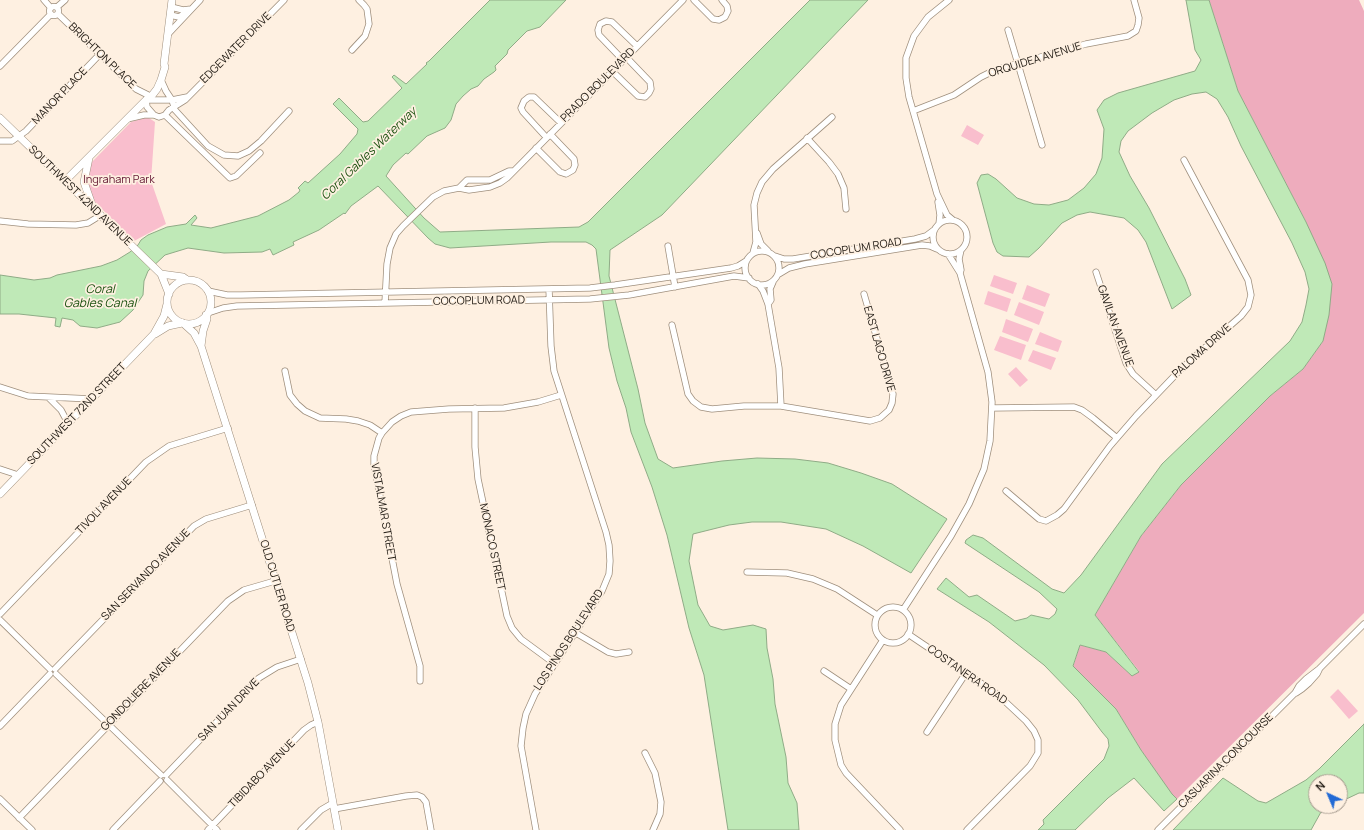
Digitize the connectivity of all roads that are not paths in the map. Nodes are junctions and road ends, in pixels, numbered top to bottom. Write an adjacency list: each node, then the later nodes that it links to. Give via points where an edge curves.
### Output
1 (44, 0): 12 (street)
2 (65, 0): 12 (street)
3 (200, 0): 13 (street)
4 (284, 0): 28 (street, EDGEWATER DRIVE)
5 (359, 0): 20 (street, via 367,9 369,24 365,36)
6 (683, 0): 19 (street, PRADO BOULEVARD)
7 (694, 0): 8 (street, via 717,20 728,14 727,6)
8 (722, 0)
9 (948, 0): 34 (street, via 925,21 910,45 906,58 906,78)
10 (1134, 0): 23 (street, ORQUIDEA AVENUE, via 1139,18 1133,33)
11 (172, 4): 13 (street); 16 (main road)
12 (54, 7): 14 (street, via 50,11); 15 (street, via 59,11)
13 (189, 11): 16 (street, via 178,17); 18 (street)
14 (51, 14): 15 (street); 25 (street)
15 (58, 14): 21 (street, BRIGHTON PLACE)
16 (170, 15): 18 (main road)
17 (1008, 30): 23 (street)
18 (168, 34): 24 (main road)
19 (637, 46): 22 (street, PRADO BOULEVARD); 22 (street, via 612,22 600,24 599,35)
20 (352, 50)
21 (100, 54): 29 (street, BRIGHTON PLACE); 42 (street, MANOR PLACE)
22 (624, 59): 26 (street, PRADO BOULEVARD); 26 (street, via 650,82 649,93 645,97 638,96)
23 (1018, 63): 34 (street, ORQUIDEA AVENUE, via 985,75 949,98); 45 (street)
24 (164, 64): 27 (main road); 29 (main road)
25 (0, 66)
26 (612, 71): 40 (street, PRADO BOULEVARD)
27 (161, 80): 29 (main road, via 150,98); 31 (street)
28 (188, 96): 31 (street); 32 (street, EDGEWATER DRIVE)
29 (147, 98): 30 (street); 36 (street, via 147,107); 39 (main road)
30 (162, 99): 31 (street); 35 (street, via 168,104)
31 (172, 100): 32 (street)
32 (175, 108): 33 (street, via 208,146 221,154 231,156 242,155 253,148); 35 (street, EDGEWATER DRIVE)
33 (289, 111)
34 (913, 111): 53 (street)
35 (167, 112): 36 (street, via 159,117); 47 (street, via 230,178 236,176)
36 (154, 115): 39 (street)
37 (832, 117): 43 (street)
38 (0, 118): 42 (main road, SOUTHWEST 42ND AVENUE)
39 (127, 119): 48 (main road)
40 (561, 123): 41 (street, PRADO BOULEVARD); 41 (street, via 534,98 529,97 524,101 522,112)
41 (548, 136): 46 (street, PRADO BOULEVARD); 46 (street, via 574,159 575,165 571,172 560,172)
42 (19, 137): 44 (street, via 11,141); 51 (main road, SOUTHWEST 42ND AVENUE)
43 (807, 138): 55 (street, via 833,165 838,174 844,188); 61 (street, via 762,182 754,205)
44 (0, 141)
45 (1042, 145)
46 (536, 148): 50 (street, PRADO BOULEVARD)
47 (260, 153)
48 (89, 157): 51 (main road); 54 (main road, via 84,182)
49 (1184, 160): 97 (street, PALOMA DRIVE, via 1248,280 1251,299 1241,316 1182,368)
50 (513, 171): 52 (street, PRADO BOULEVARD, via 490,180 466,180); 52 (street, PRADO BOULEVARD, via 494,186 469,190)
51 (65, 181): 54 (main road, SOUTHWEST 42ND AVENUE)
52 (459, 188): 82 (street, PRADO BOULEVARD, via 444,191 433,197 396,234 390,248)
53 (939, 199): 57 (street, via 947,215); 59 (street)
54 (93, 207): 56 (main road, SOUTHWEST 42ND AVENUE)
55 (846, 209)
56 (101, 215): 58 (street, via 90,222 76,225); 70 (main road, SOUTHWEST 42ND AVENUE)
57 (953, 220): 59 (street); 64 (street, via 962,225 967,235 965,246)
58 (0, 221)
59 (939, 224): 60 (street)
60 (934, 230): 63 (street, via 933,240); 68 (street, COCOPLUM ROAD, via 915,239 794,259)
61 (756, 231): 65 (street, via 762,246); 66 (street)
62 (668, 246): 74 (street)
63 (937, 249): 67 (street); 73 (street, COCOPLUM ROAD, via 922,245 813,263 789,268)
64 (961, 250): 67 (street); 72 (street)
65 (768, 251): 66 (street); 68 (street, COCOPLUM ROAD)
66 (753, 253): 69 (street, COCOPLUM ROAD)
67 (948, 254): 72 (street)
68 (775, 256): 73 (street, via 780,264)
69 (746, 261): 74 (street, COCOPLUM ROAD, via 731,268); 75 (street, via 745,270)
70 (158, 271): 76 (main road); 83 (main road, SOUTHWEST 42ND AVENUE)
71 (1096, 272): 97 (street, GAVILAN AVENUE, via 1126,363 1133,374)
72 (960, 273): 102 (street, via 986,365)
73 (778, 274): 77 (street)
74 (673, 276): 79 (street); 80 (street, COCOPLUM ROAD, via 590,288)
75 (748, 278): 78 (street, COCOPLUM ROAD); 79 (street, COCOPLUM ROAD, via 734,276)
76 (187, 280): 81 (main road, via 200,283); 83 (main road, via 175,285)
77 (773, 282): 78 (street); 88 (street, via 770,289 771,300)
78 (758, 284): 88 (street)
79 (675, 287): 85 (street, COCOPLUM ROAD, via 616,297)
80 (549, 289): 82 (street, COCOPLUM ROAD); 85 (street, LOS PINOS BOULEVARD)
81 (208, 291): 82 (street, COCOPLUM ROAD, via 230,295); 89 (main road, via 211,302)
82 (385, 292): 86 (street, PRADO BOULEVARD)
83 (169, 294): 87 (main road)
84 (864, 294): 100 (street, EAST LAGO DRIVE, via 892,389 893,399 888,410 880,418 866,421)
85 (549, 300): 86 (street, COCOPLUM ROAD); 96 (street, LOS PINOS BOULEVARD, via 554,371)
86 (385, 303): 89 (street, COCOPLUM ROAD, via 236,306)
87 (167, 304): 90 (main road, via 173,316); 92 (main road, SOUTHWEST 72ND STREET, via 164,316)
88 (768, 304): 100 (street, via 779,368)
89 (207, 314): 90 (main road, via 195,323); 93 (main road, OLD CUTLER ROAD)
90 (183, 323): 92 (main road, SOUTHWEST 72ND STREET, via 171,325); 93 (main road, OLD CUTLER ROAD, via 194,333)
91 (672, 324): 100 (street, EAST LAGO DRIVE, via 688,394 695,403 709,409)
92 (154, 334): 99 (main road, SOUTHWEST 72ND STREET)
93 (201, 346): 104 (main road, OLD CUTLER ROAD)
94 (285, 372): 105 (street, via 290,395 306,411 320,418 358,420)
95 (0, 387): 98 (street, via 20,394)
96 (561, 395): 101 (street, VISTALMAR STREET, via 517,406); 119 (street, LOS PINOS BOULEVARD, via 604,525 610,556 609,574 605,585)
97 (1156, 395): 106 (street, PALOMA DRIVE)
98 (49, 398): 99 (street); 103 (street, via 61,410)
99 (92, 400): 103 (main road, SOUTHWEST 72ND STREET)
100 (781, 406)
101 (475, 408): 105 (street, VISTALMAR STREET, via 411,412 396,419); 124 (street, MONACO STREET, via 478,479 507,616 521,639)
102 (992, 408): 106 (street, via 1078,408); 114 (street, via 989,449 976,490 954,531)
103 (68, 423): 108 (main road, SOUTHWEST 72ND STREET)
104 (228, 428): 111 (main road, OLD CUTLER ROAD); 115 (street, TIVOLI AVENUE, via 169,446 146,462)
105 (382, 433): 128 (street, VISTALMAR STREET, via 375,451 374,465 397,584 420,666)
106 (1117, 438): 109 (street, PALOMA DRIVE, via 1064,509 1050,520 1039,519)
107 (0, 469): 108 (street)
108 (18, 475): 110 (main road, SOUTHWEST 72ND STREET)
109 (1006, 491)
110 (0, 494)
111 (252, 505): 113 (main road, OLD CUTLER ROAD); 126 (street, SAN SERVANDO AVENUE, via 206,519 190,529)
112 (746, 572): 116 (street, via 787,572 813,579 838,589)
113 (275, 581): 123 (main road, OLD CUTLER ROAD); 131 (street, GONDOLIERE AVENUE, via 239,592 231,598)
114 (903, 610): 116 (street, via 892,606); 120 (street, via 911,621)
115 (0, 614)
116 (877, 615): 121 (street, via 875,631)
117 (0, 620): 126 (street)
118 (1364, 624): 149 (street, CASUARINA CONCOURSE, via 1319,669 1309,683 1295,693)
119 (576, 633): 122 (street, via 608,652); 124 (street, LOS PINOS BOULEVARD)
120 (908, 634): 121 (street, via 899,642); 127 (street, COSTANERA ROAD)
121 (883, 640): 129 (street)
122 (628, 652)
123 (301, 659): 130 (main road, OLD CUTLER ROAD); 135 (street, SAN JUAN DRIVE, via 277,667 260,678)
124 (555, 664): 145 (street, LOS PINOS BOULEVARD, via 531,701 521,739)
125 (824, 671): 129 (street)
126 (53, 672): 131 (street); 132 (street, SAN SERVANDO AVENUE)
127 (966, 673): 133 (street); 148 (street, COSTANERA ROAD, via 997,694 1020,715 1034,731 1039,744 1038,753 1030,766)
128 (420, 681)
129 (851, 689): 147 (street, via 841,705 835,724 835,740 841,765)
130 (318, 722): 137 (main road, OLD CUTLER ROAD); 139 (street, TIBIDABO AVENUE, via 304,730)
131 (108, 725): 135 (street); 138 (street, GONDOLIERE AVENUE)
132 (0, 726)
133 (927, 732)
134 (645, 753): 146 (street, via 655,773 661,802 660,814)
135 (164, 778): 139 (street); 141 (street, SAN JUAN DRIVE)
136 (0, 799): 138 (street)
137 (334, 806): 142 (street, via 323,808); 143 (main road, OLD CUTLER ROAD); 144 (street, via 410,795 422,797 427,805)
138 (19, 818): 140 (street)
139 (213, 828)
140 (32, 830)
141 (113, 830)
142 (301, 830)
143 (338, 830)
144 (431, 830)
145 (536, 830)
146 (653, 830)
147 (900, 830)
148 (966, 830)
149 (1158, 830)

